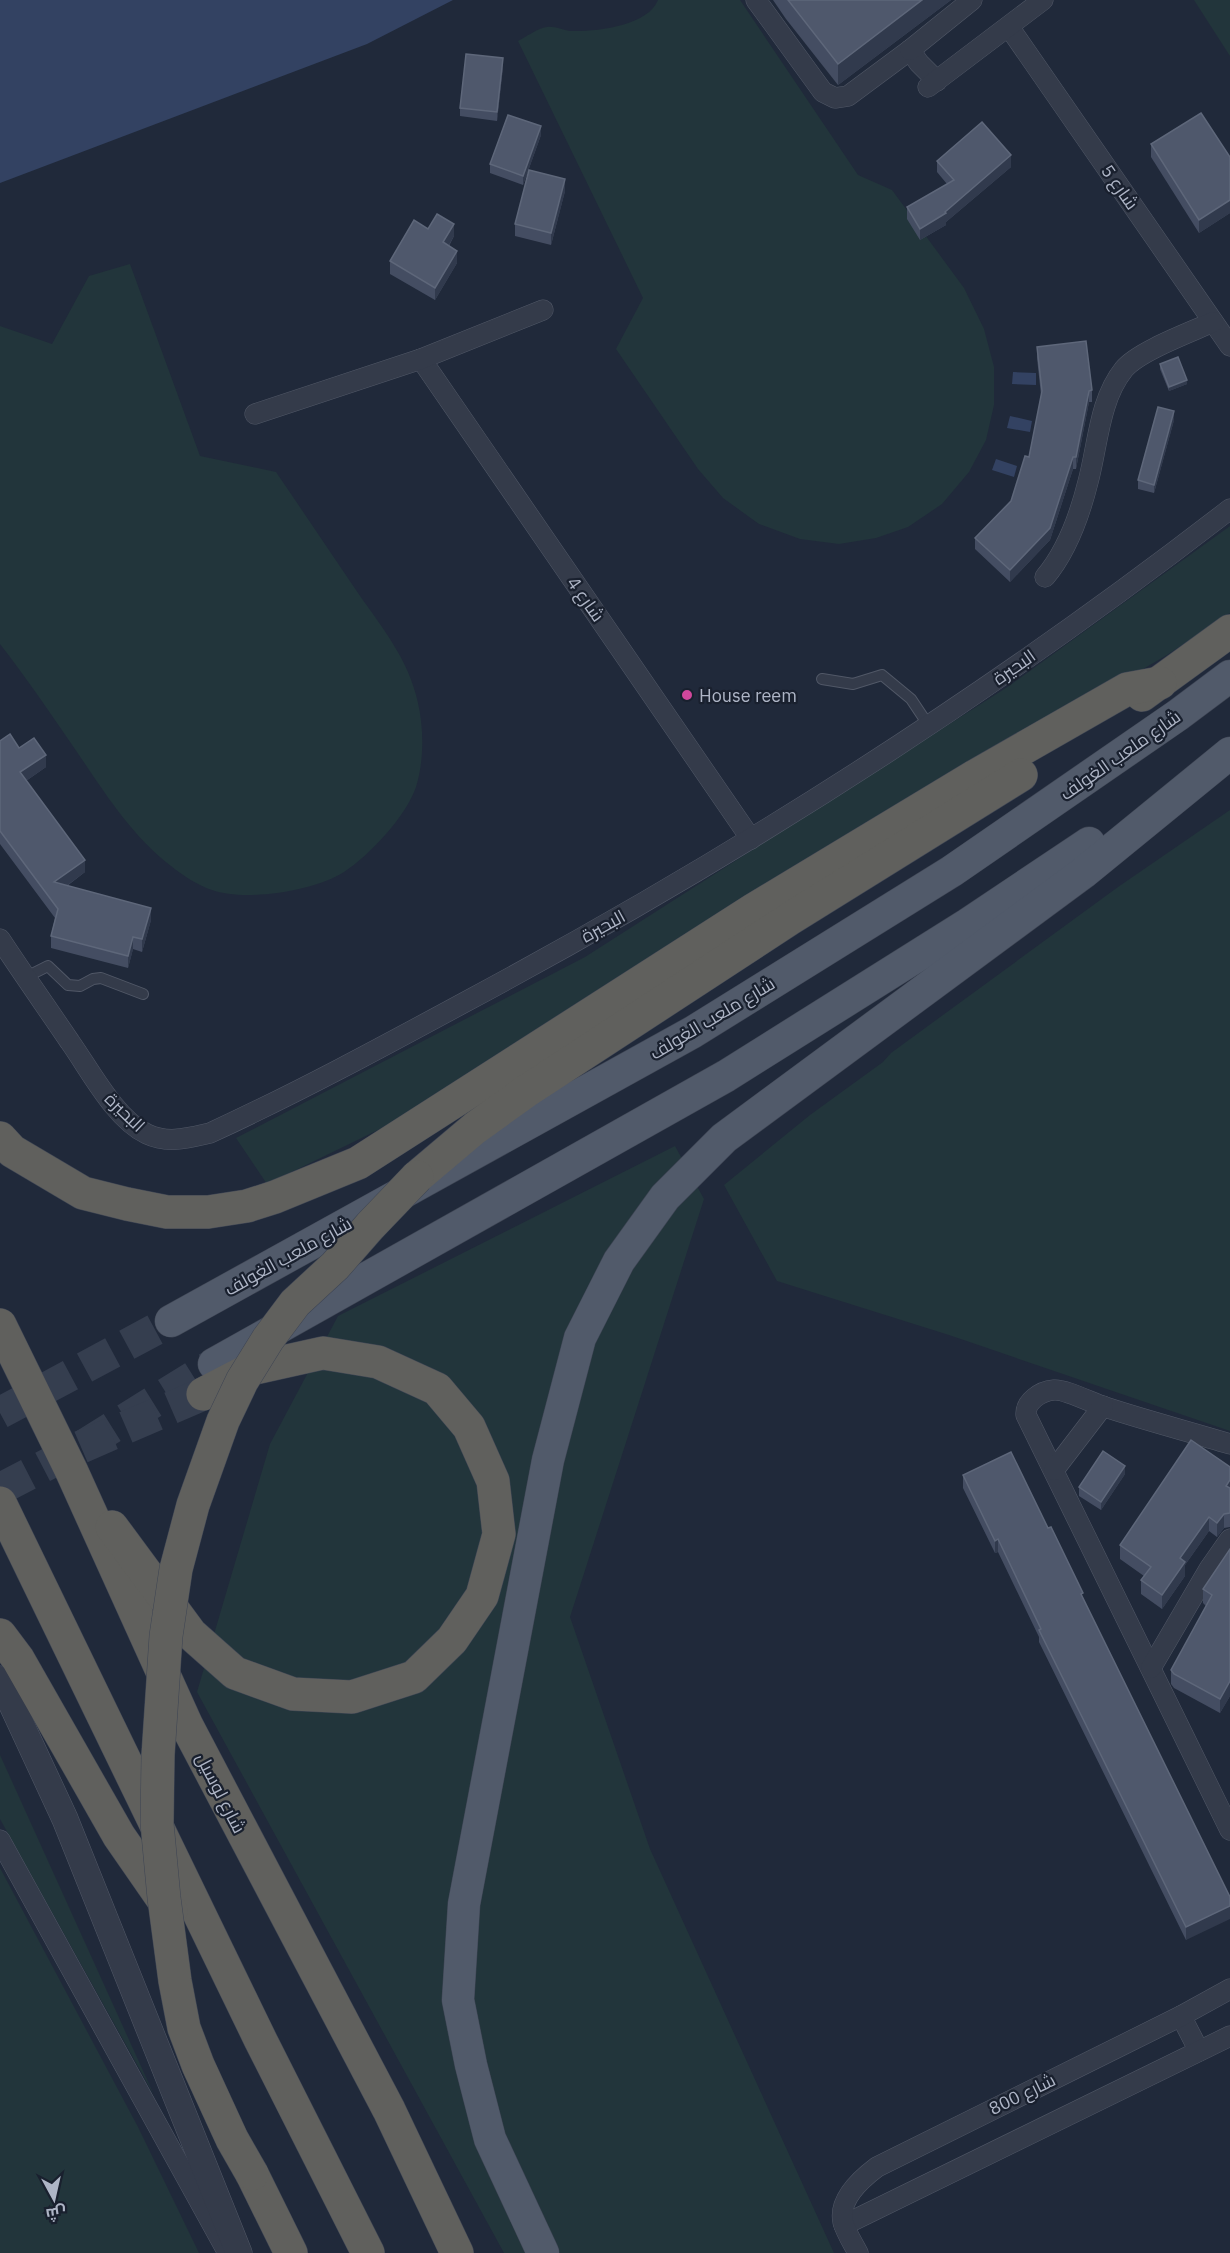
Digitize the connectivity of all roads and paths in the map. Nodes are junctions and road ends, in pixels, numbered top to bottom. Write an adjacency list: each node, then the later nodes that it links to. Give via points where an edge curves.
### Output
1 (756, 0): 5 (street, via 822,92 835,98 848,96)
2 (972, 0): 5 (street)
3 (1043, 0): 4 (street)
4 (1009, 27): 5 (street, via 932,84); 7 (street, شارع 5)
5 (910, 50)
6 (543, 310): 9 (street)
7 (1213, 322): 8 (street, شارع 5); 12 (street, via 1144,354 1125,368 1108,398 1078,512 1058,561)
8 (1230, 346)
9 (420, 358): 10 (street); 19 (street, شارع 4)
10 (255, 414)
11 (1230, 509): 17 (street, البحيرة, via 1062,634)
12 (1045, 577)
13 (1230, 631): 16 (highway)
14 (1230, 676): 24 (main road, شارع ملعب الغولف, via 952,871 693,1032)
15 (822, 679): 17 (lane, via 853,684 882,675 912,699)
16 (1160, 683): 23 (highway, via 1127,689 965,782 753,910 358,1163 275,1197 208,1212 167,1212 127,1204 83,1193 12,1151); 43 (highway, bridge, via 1056,753 681,989 475,1128 417,1177 295,1303 242,1381 207,1464 176,1569 166,1636 157,1823 184,2028 232,2139)
17 (929, 726): 19 (street, البحيرة)
18 (1230, 751): 26 (main road, via 968,924 726,1076); 51 (main road, via 1083,873 724,1138 665,1197 619,1261 580,1338 548,1460 466,1892 458,2000 490,2139)
19 (751, 839): 21 (street, البحيرة, via 614,921 380,1048 210,1133 179,1140 145,1133 128,1120 107,1096)
20 (0, 939): 21 (street, البحيرة)
21 (26, 977): 22 (lane, via 48,966 68,985 80,986 101,978)
22 (143, 993)
23 (0, 1138)
24 (171, 1321)
25 (0, 1325): 30 (highway, شارع لوسيل)
26 (208, 1379): 30 (highway, via 323,1353 378,1362 437,1389 469,1427 493,1481 499,1534 482,1596 452,1640 414,1677 352,1697 293,1694 235,1673 191,1634)
27 (1103, 1406): 28 (street); 29 (street); 29 (street, via 1055,1390 1032,1400 1026,1415)
28 (1230, 1444)
29 (1054, 1470): 34 (street)
30 (72, 1472): 50 (highway, شارع لوسيل, via 187,1726 389,2110)
31 (0, 1503): 41 (highway)
32 (1230, 1539): 34 (street)
33 (0, 1635): 41 (highway, via 18,1659 119,1836)
34 (1151, 1668): 36 (street)
35 (0, 1679): 46 (street, via 65,1819)
36 (1230, 1830)
37 (0, 1840): 45 (street)
38 (1230, 1989): 39 (street, شارع 800)
39 (1181, 2016): 42 (street); 44 (street, شارع 800, via 877,2167 848,2198 843,2210)
40 (1230, 2036): 42 (street)
41 (260, 2039): 49 (highway)
42 (1199, 2051): 44 (street)
43 (259, 2187): 47 (highway); 48 (highway)
44 (844, 2225): 52 (street)
45 (228, 2253)
46 (239, 2253)
47 (291, 2253)
48 (302, 2253)
49 (368, 2253)
50 (458, 2253)
51 (543, 2253)
52 (858, 2253)

